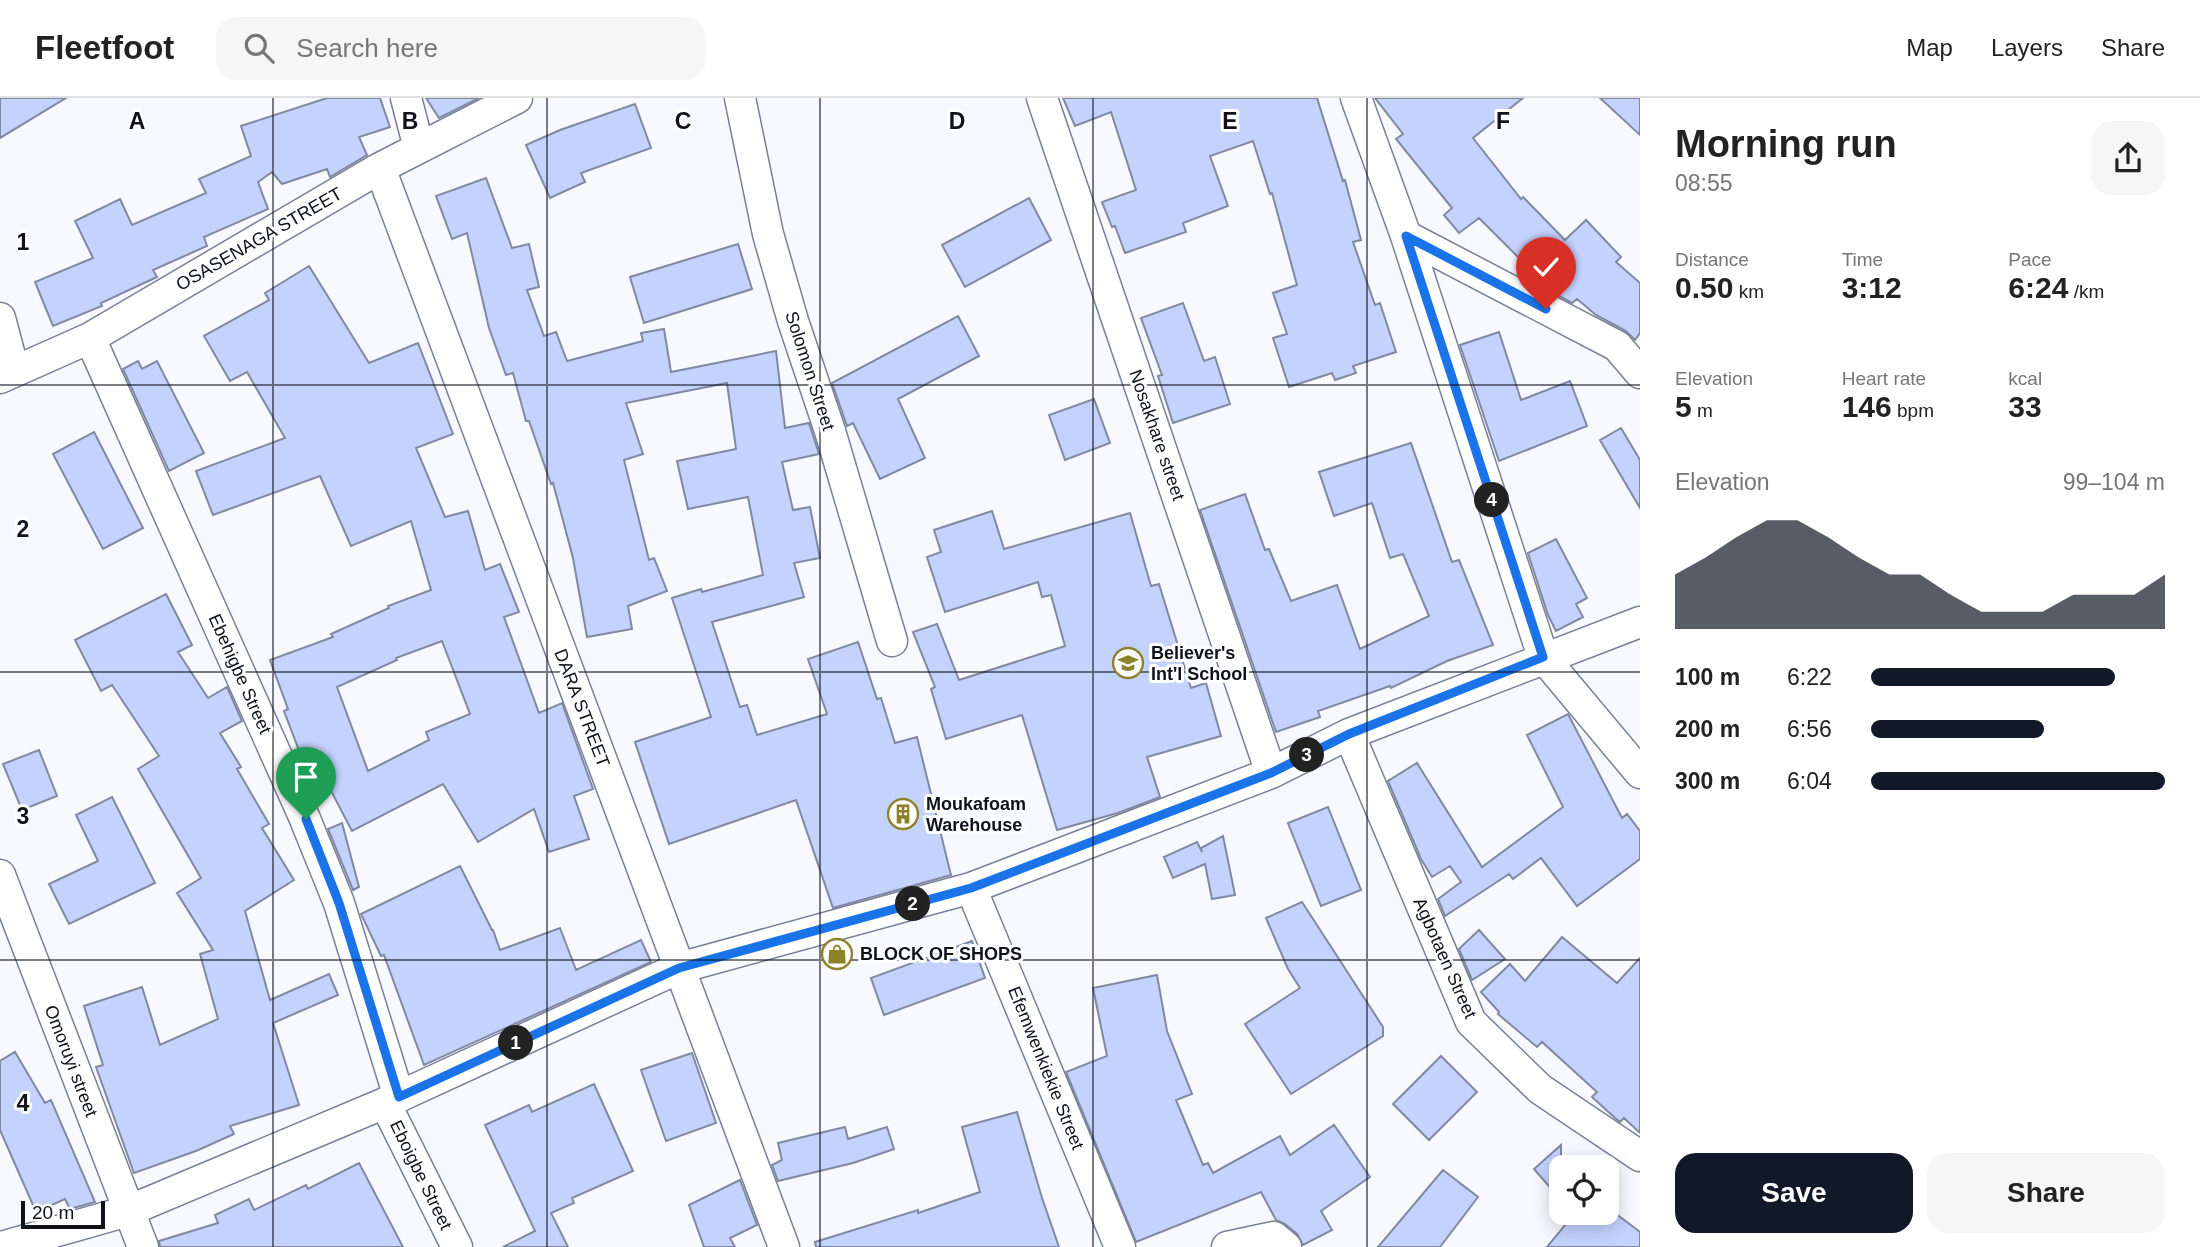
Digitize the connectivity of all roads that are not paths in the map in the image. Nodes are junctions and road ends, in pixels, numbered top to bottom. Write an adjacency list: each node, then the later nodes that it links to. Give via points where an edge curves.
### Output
1 (406, 98): 6 (street)
2 (517, 98): 6 (street, OSASENAGA STREET)
3 (740, 98): 14 (street, Solomon Street, via 768,234)
4 (1042, 98): 17 (street, Nosakhare street)
5 (1356, 98): 8 (street)
6 (419, 148): 7 (street, OSASENAGA STREET)
7 (380, 169): 10 (street, OSASENAGA STREET); 21 (street, DARA STREET)
8 (1406, 236): 11 (street, via 1617,346); 15 (street)
9 (0, 318): 12 (street)
10 (90, 338): 12 (street, OSASENAGA STREET); 22 (street, Ebehigbe Street, via 306,819 339,903)
11 (1640, 373)
12 (7, 375)
13 (1640, 622): 15 (street)
14 (892, 641)
15 (1543, 657): 16 (street); 18 (street)
16 (1349, 734): 17 (street); 23 (street, Agbotaen Street, via 1471,1022 1540,1089)
17 (1271, 773): 20 (street)
18 (1640, 773)
19 (0, 875): 24 (street, Omoruyi street)
20 (971, 888): 21 (street); 30 (street, Efemwenkiekie Street)
21 (679, 968): 22 (street); 29 (street, DARA STREET)
22 (392, 1100): 24 (street); 28 (street, Eboigbe Street)
23 (1640, 1156)
24 (128, 1211): 26 (street); 27 (street, Omoruyi street)
25 (1280, 1242): 31 (street)
26 (1, 1247)
27 (143, 1247)
28 (457, 1247)
29 (784, 1247)
30 (1120, 1247)
31 (1227, 1247)

